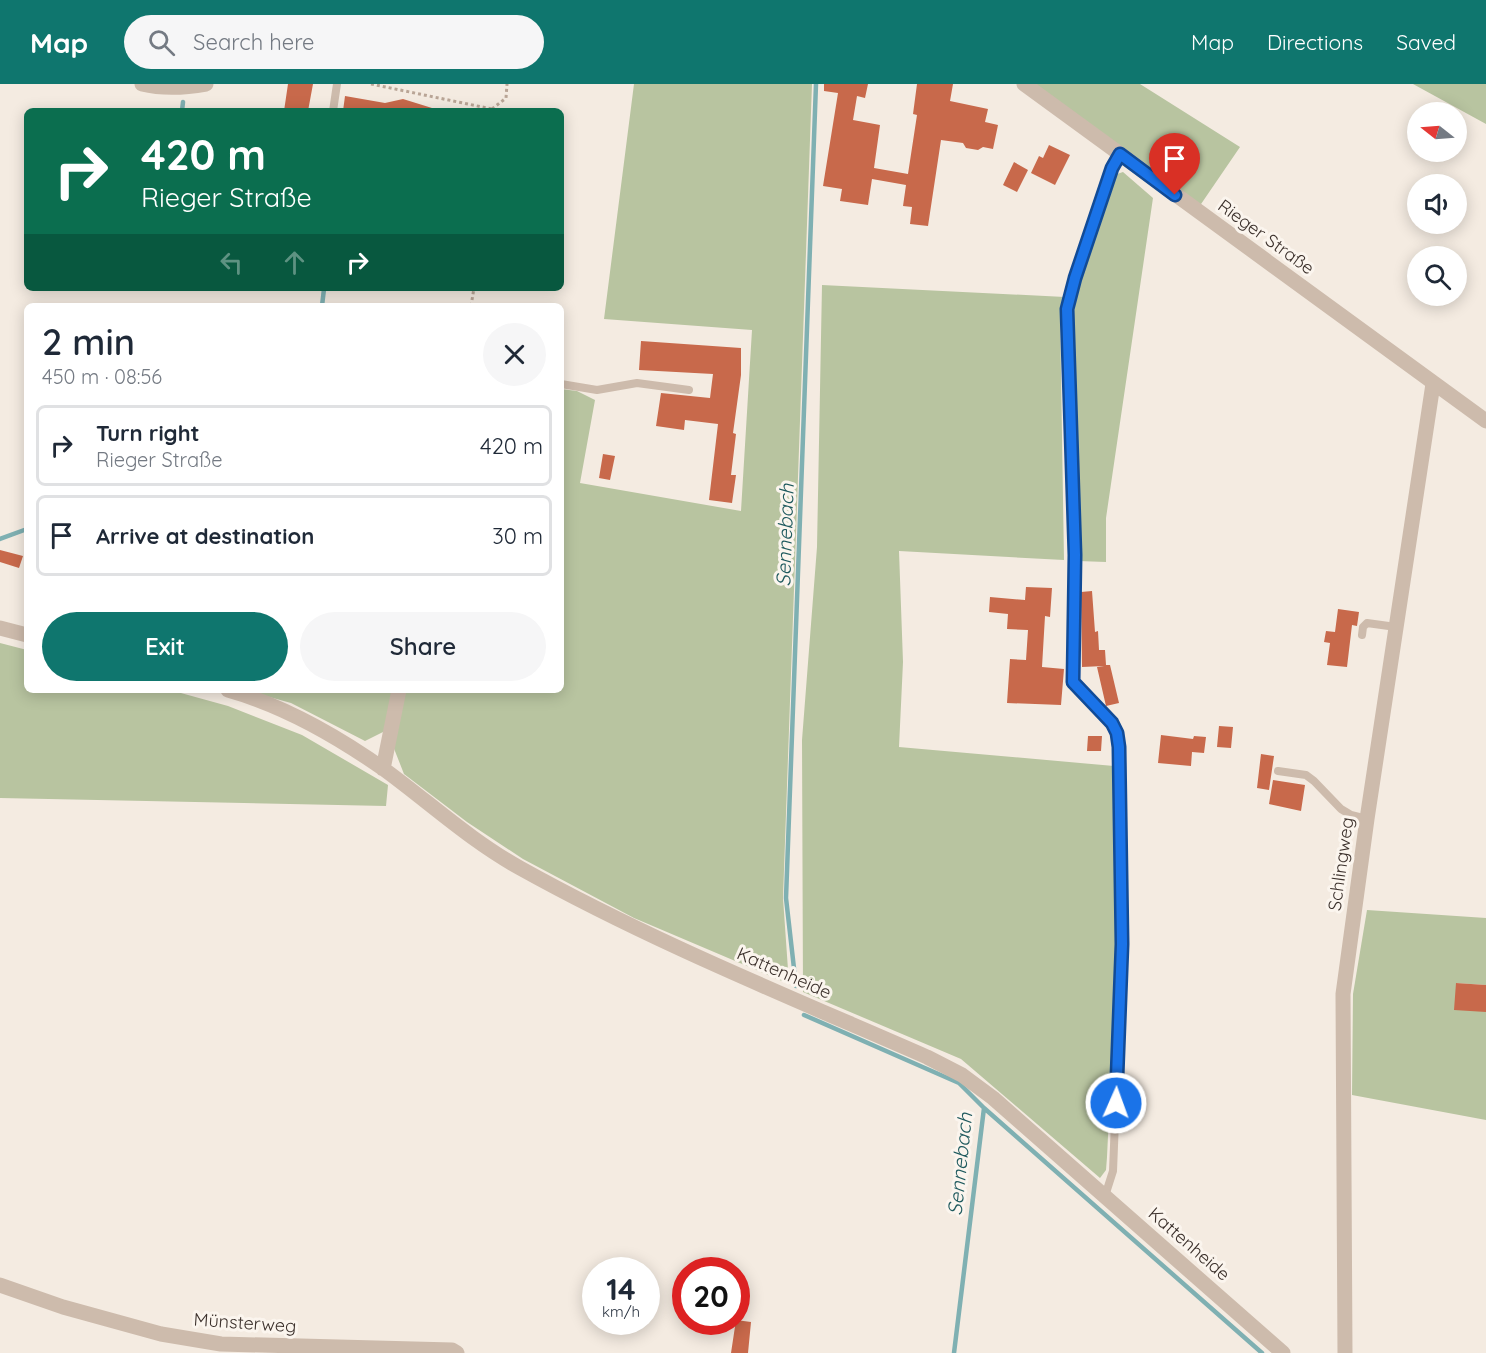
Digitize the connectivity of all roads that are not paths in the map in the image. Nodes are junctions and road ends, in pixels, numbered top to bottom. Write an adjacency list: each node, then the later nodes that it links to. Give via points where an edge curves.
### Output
1 (142, 84): 2 (street, via 158,88)
2 (206, 84)
3 (337, 84): 5 (lane)
4 (1024, 84): 6 (street, Rieger Straße)
5 (333, 108)
6 (1120, 154): 8 (street, Rieger Straße); 20 (lane, via 1112,168 1067,309 1075,555 1073,682 1112,723 1119,747 1122,944 1113,1171)
7 (564, 384): 9 (lane, via 597,390 637,383)
8 (1433, 384): 10 (street, Rieger Straße); 11 (street, Schlingweg)
9 (689, 390)
10 (1486, 421)
11 (1396, 627): 14 (lane, via 1367,623); 19 (street, Schlingweg)
12 (0, 628): 13 (street)
13 (24, 635)
14 (1362, 635)
15 (236, 693): 17 (street, Kattenheide, via 303,718)
16 (398, 693): 17 (street)
17 (384, 769): 20 (street, Kattenheide, via 462,830 519,867 655,938 962,1075)
18 (1278, 771): 19 (lane, via 1306,775 1341,809)
19 (1367, 819): 24 (street, Schlingweg, via 1343,994)
20 (1105, 1196): 23 (street, Kattenheide)
21 (0, 1285): 22 (street, Münsterweg, via 63,1308 161,1334 221,1344)
22 (458, 1353)
23 (1283, 1353)
24 (1345, 1353)

